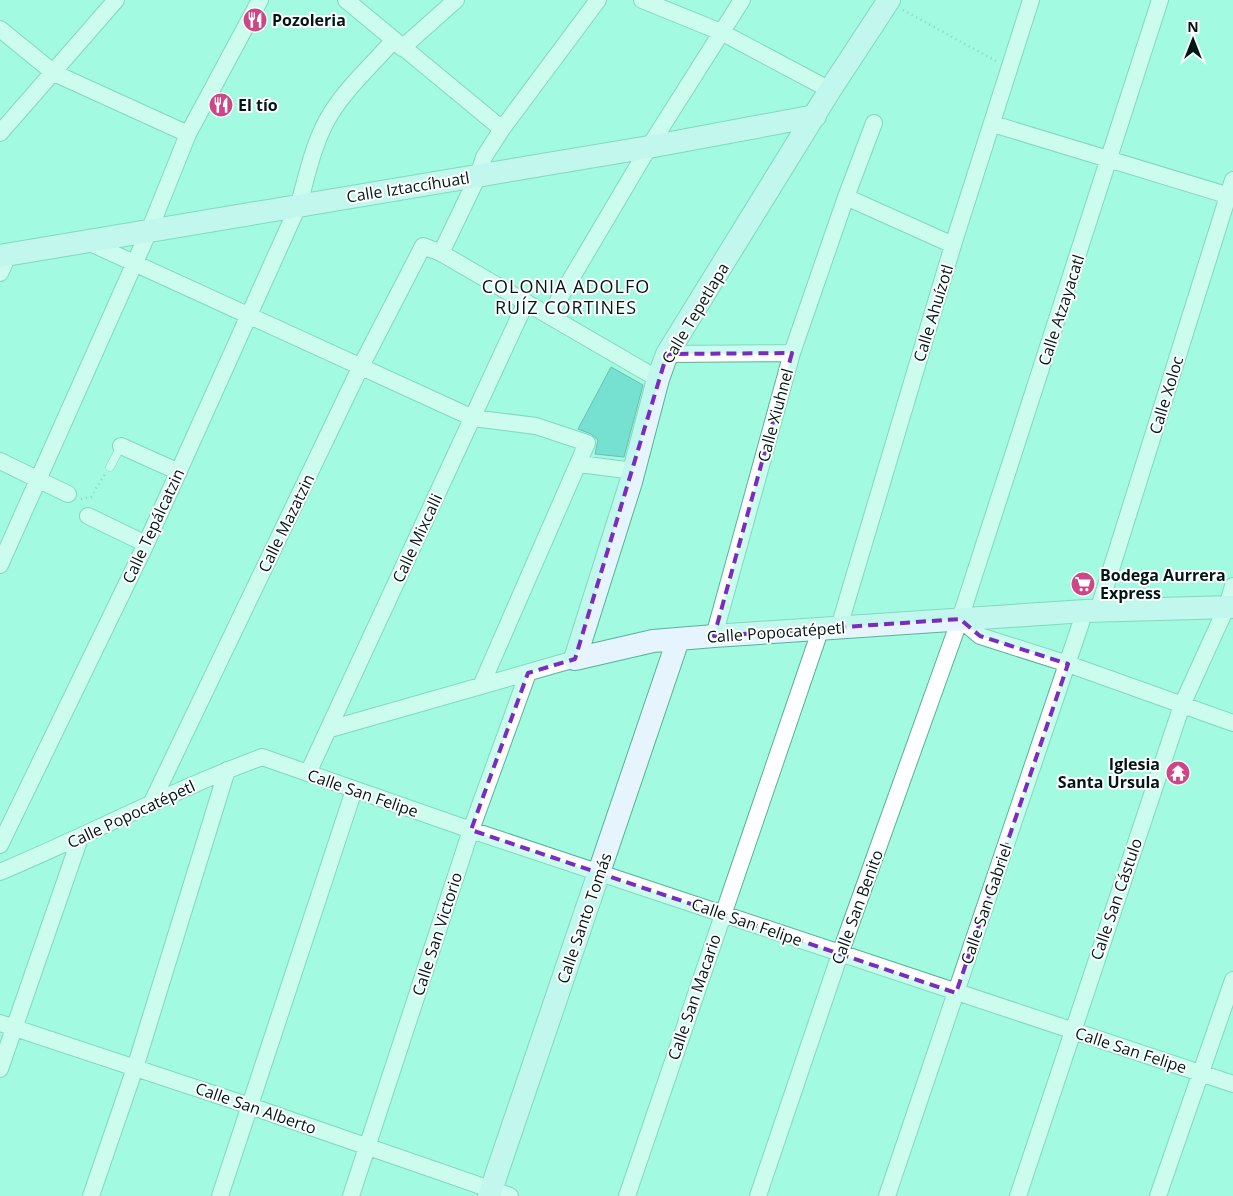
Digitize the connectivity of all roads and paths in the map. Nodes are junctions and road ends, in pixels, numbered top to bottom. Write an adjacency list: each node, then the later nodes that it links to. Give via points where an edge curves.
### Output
1 (116, 0): 15 (street)
2 (260, 0): 22 (street)
3 (346, 0): 13 (street)
4 (456, 0): 13 (street, Calle Tepálcatzin)
5 (598, 0): 20 (street)
6 (642, 0): 12 (street)
7 (742, 0): 12 (street)
8 (1031, 0): 14 (street, Calle Ahuízotl)
9 (1160, 0): 24 (street, Calle Atzayacatl)
10 (889, 1): 14 (path); 16 (street, Calle Tepetlapa)
11 (0, 29): 15 (street)
12 (722, 32): 16 (street); 23 (street)
13 (398, 44): 20 (street); 28 (street, Calle Tepálcatzin, via 345,96 327,119 314,148)
14 (1009, 68): 19 (street, Calle Ahuízotl)
15 (54, 73): 21 (street); 22 (street)
16 (830, 90): 17 (street, Calle Tepetlapa)
17 (815, 116): 23 (street, Calle Iztaccíhuatl); 38 (street, Calle Tepetlapa)
18 (874, 123): 27 (street, Calle Xiuhnel)
19 (993, 124): 24 (street); 31 (street, Calle Ahuízotl)
20 (502, 129): 25 (street, via 484,157)
21 (0, 133)
22 (188, 134): 29 (street)
23 (649, 147): 25 (street, Calle Iztaccíhuatl); 37 (street)
24 (1109, 160): 26 (street); 57 (street, Calle Atzayacatl)
25 (478, 176): 28 (street, Calle Iztaccíhuatl); 32 (street)
26 (1231, 191): 56 (street, Calle Xoloc)
27 (846, 197): 31 (street); 39 (street, Calle Xiuhnel)
28 (299, 204): 29 (street, Calle Iztaccíhuatl); 36 (street, Calle Tepálcatzin)
29 (149, 231): 30 (street, Calle Iztaccíhuatl); 34 (street)
30 (88, 242): 33 (street, Calle Iztaccíhuatl); 34 (street)
31 (953, 245): 58 (street, Calle Ahuízotl)
32 (442, 253): 35 (street); 40 (street, Calle Mazatzin, via 423,246)
33 (3, 261)
34 (135, 263): 36 (street); 49 (street)
35 (526, 302): 37 (street); 42 (street, Calle Mixcalli)
36 (250, 314): 40 (street); 48 (street, Calle Tepálcatzin)
37 (549, 316): 41 (street)
38 (668, 354): 39 (street); 41 (street, Calle Tepetlapa)
39 (792, 354): 59 (street, Calle Xiuhnel)
40 (362, 366): 42 (street); 72 (street, Calle Mazatzin)
41 (658, 379): 47 (street, Calle Tepetlapa)
42 (473, 418): 45 (street, via 536,426 587,443); 67 (street, Calle Mixcalli)
43 (121, 446): 46 (lane); 48 (street)
44 (0, 461): 49 (street)
45 (579, 464): 47 (street); 64 (street)
46 (110, 466)
47 (634, 471): 61 (street, Calle Tepetlapa)
48 (178, 472): 53 (street, Calle Tepálcatzin)
49 (38, 480): 51 (street); 54 (street)
50 (102, 480): 51 (path, via 89,498)
51 (68, 494)
52 (88, 516): 53 (street)
53 (146, 544): 75 (street, Calle Tepálcatzin)
54 (0, 565)
55 (1231, 600): 56 (street, Calle Popocatépetl); 65 (street, Calle San Cástulo)
56 (1092, 611): 57 (street, Calle Popocatépetl); 62 (street, Calle San Gabriel)
57 (960, 619): 58 (street, Calle Popocatépetl); 62 (street, via 980,636); 79 (street, Calle San Benito)
58 (830, 627): 59 (street, Calle Popocatépetl); 78 (street, Calle San Macario)
59 (714, 636): 60 (street, Calle Popocatépetl)
60 (678, 640): 61 (street, Calle Popocatépetl, via 653,641); 77 (street, Calle Santo Tomás)
61 (576, 660): 63 (street, Calle Popocatépetl)
62 (1068, 664): 65 (street); 81 (street, Calle San Gabriel)
63 (528, 673): 64 (street, Calle Popocatépetl); 73 (street, Calle San Victorio)
64 (481, 686): 67 (street, Calle Popocatépetl)
65 (1182, 706): 66 (street); 83 (street, Calle San Cástulo)
66 (1233, 723)
67 (330, 729): 70 (street, Calle Mixcalli)
68 (262, 757): 69 (street, Calle Popocatépetl); 70 (street, Calle San Felipe)
69 (227, 770): 72 (street, Calle Popocatépetl); 85 (street)
70 (308, 773): 71 (street, Calle San Felipe)
71 (354, 790): 73 (street, Calle San Felipe); 88 (street)
72 (152, 802): 74 (street, Calle Popocatépetl)
73 (471, 830): 77 (street, Calle San Felipe); 89 (street, Calle San Victorio)
74 (80, 838): 76 (street, Calle Popocatépetl); 82 (street)
75 (0, 845)
76 (0, 872)
77 (600, 872): 78 (street, Calle San Felipe); 90 (street, Calle Santo Tomás)
78 (722, 914): 79 (street, Calle San Felipe); 94 (street, Calle San Macario)
79 (840, 954): 81 (street, Calle San Felipe); 95 (street, Calle San Benito)
80 (1233, 980): 86 (street)
81 (956, 993): 83 (street, Calle San Felipe); 96 (street, Calle San Gabriel)
82 (7, 1025): 84 (street); 85 (street, Calle San Alberto)
83 (1072, 1030): 86 (street, Calle San Felipe); 97 (street, Calle San Cástulo)
84 (0, 1068)
85 (135, 1068): 88 (street, Calle San Alberto); 91 (street)
86 (1201, 1074): 87 (street, Calle San Felipe); 98 (street)
87 (1233, 1084)
88 (250, 1106): 89 (street, Calle San Alberto); 92 (street)
89 (367, 1147): 90 (street, Calle San Alberto); 93 (street, Calle San Victorio)
90 (496, 1194)
91 (90, 1196)
92 (220, 1196)
93 (351, 1196)
94 (627, 1196)
95 (758, 1196)
96 (887, 1196)
97 (1018, 1196)
98 (1158, 1196)

